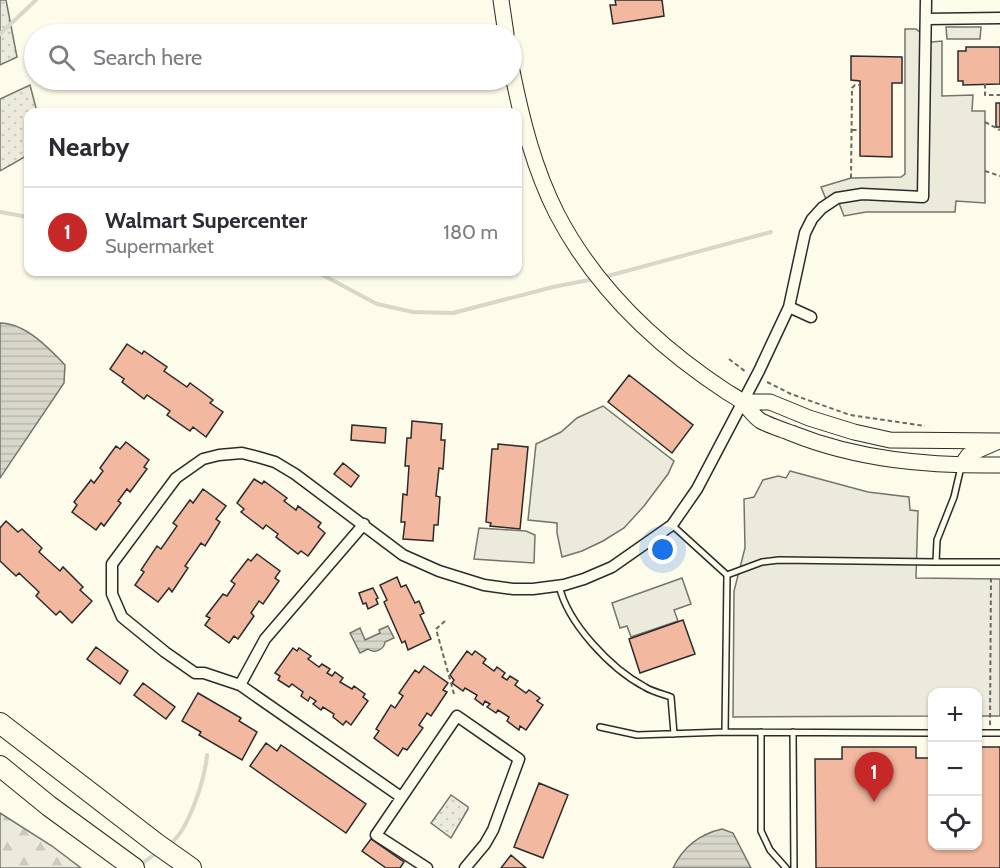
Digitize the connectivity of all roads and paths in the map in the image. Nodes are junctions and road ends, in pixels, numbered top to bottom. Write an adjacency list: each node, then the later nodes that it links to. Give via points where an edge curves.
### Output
1 (501, 0): 5 (main road)
2 (926, 0): 4 (street)
3 (1000, 18): 4 (street)
4 (927, 19): 19 (street, via 923,197 862,194 837,198 822,208 805,232)
5 (505, 24)
6 (985, 84): 9 (path, via 985,95)
7 (861, 85): 13 (path, via 852,88)
8 (516, 90): 10 (main road)
9 (1000, 95)
10 (520, 108)
11 (522, 120): 24 (main road, via 556,212 589,267 660,342)
12 (985, 122): 15 (path)
13 (852, 130): 14 (path); 18 (path)
14 (860, 130)
15 (1000, 130)
16 (985, 171): 17 (path)
17 (1000, 176)
18 (851, 178)
19 (789, 307): 20 (street); 24 (street)
20 (811, 317)
21 (729, 359): 22 (path)
22 (738, 368)
23 (774, 385): 25 (path, via 850,415)
24 (742, 402): 26 (main road, via 770,402 809,418 890,440); 27 (main road, via 759,420 831,447 897,461); 30 (street, via 697,489)
25 (935, 427)
26 (1000, 441): 27 (street, via 968,455)
27 (961, 465): 28 (main road); 31 (lane, via 954,497 937,540)
28 (1000, 465)
29 (364, 524): 35 (street, via 402,555 439,571 484,585 533,589); 37 (street, via 265,639); 37 (street, via 275,462 242,453 203,459 176,478 112,564 112,594 122,617 165,652 195,673)
30 (672, 525): 33 (lane); 35 (street, via 612,567)
31 (936, 562): 32 (lane); 33 (lane, via 779,560)
32 (1000, 562)
33 (727, 574): 42 (lane)
34 (991, 575): 40 (path)
35 (559, 585): 47 (lane, via 562,600 582,633 621,670 645,687 671,697)
36 (445, 621): 38 (path, via 436,628)
37 (240, 686): 50 (street)
38 (454, 694)
39 (0, 723): 52 (highway)
40 (990, 725)
41 (600, 727): 47 (lane, via 637,735)
42 (725, 732): 43 (lane); 47 (lane)
43 (761, 732): 44 (lane); 55 (lane, via 761,831 770,850)
44 (793, 732): 48 (lane); 56 (lane)
45 (982, 733): 46 (lane)
46 (1000, 733)
47 (674, 734)
48 (928, 734)
49 (0, 766): 51 (highway)
50 (401, 797): 53 (street, via 376,835); 54 (street, via 457,716 519,759 493,830)
51 (134, 868)
52 (192, 868)
53 (427, 868)
54 (465, 868)
55 (786, 868)
56 (794, 868)

